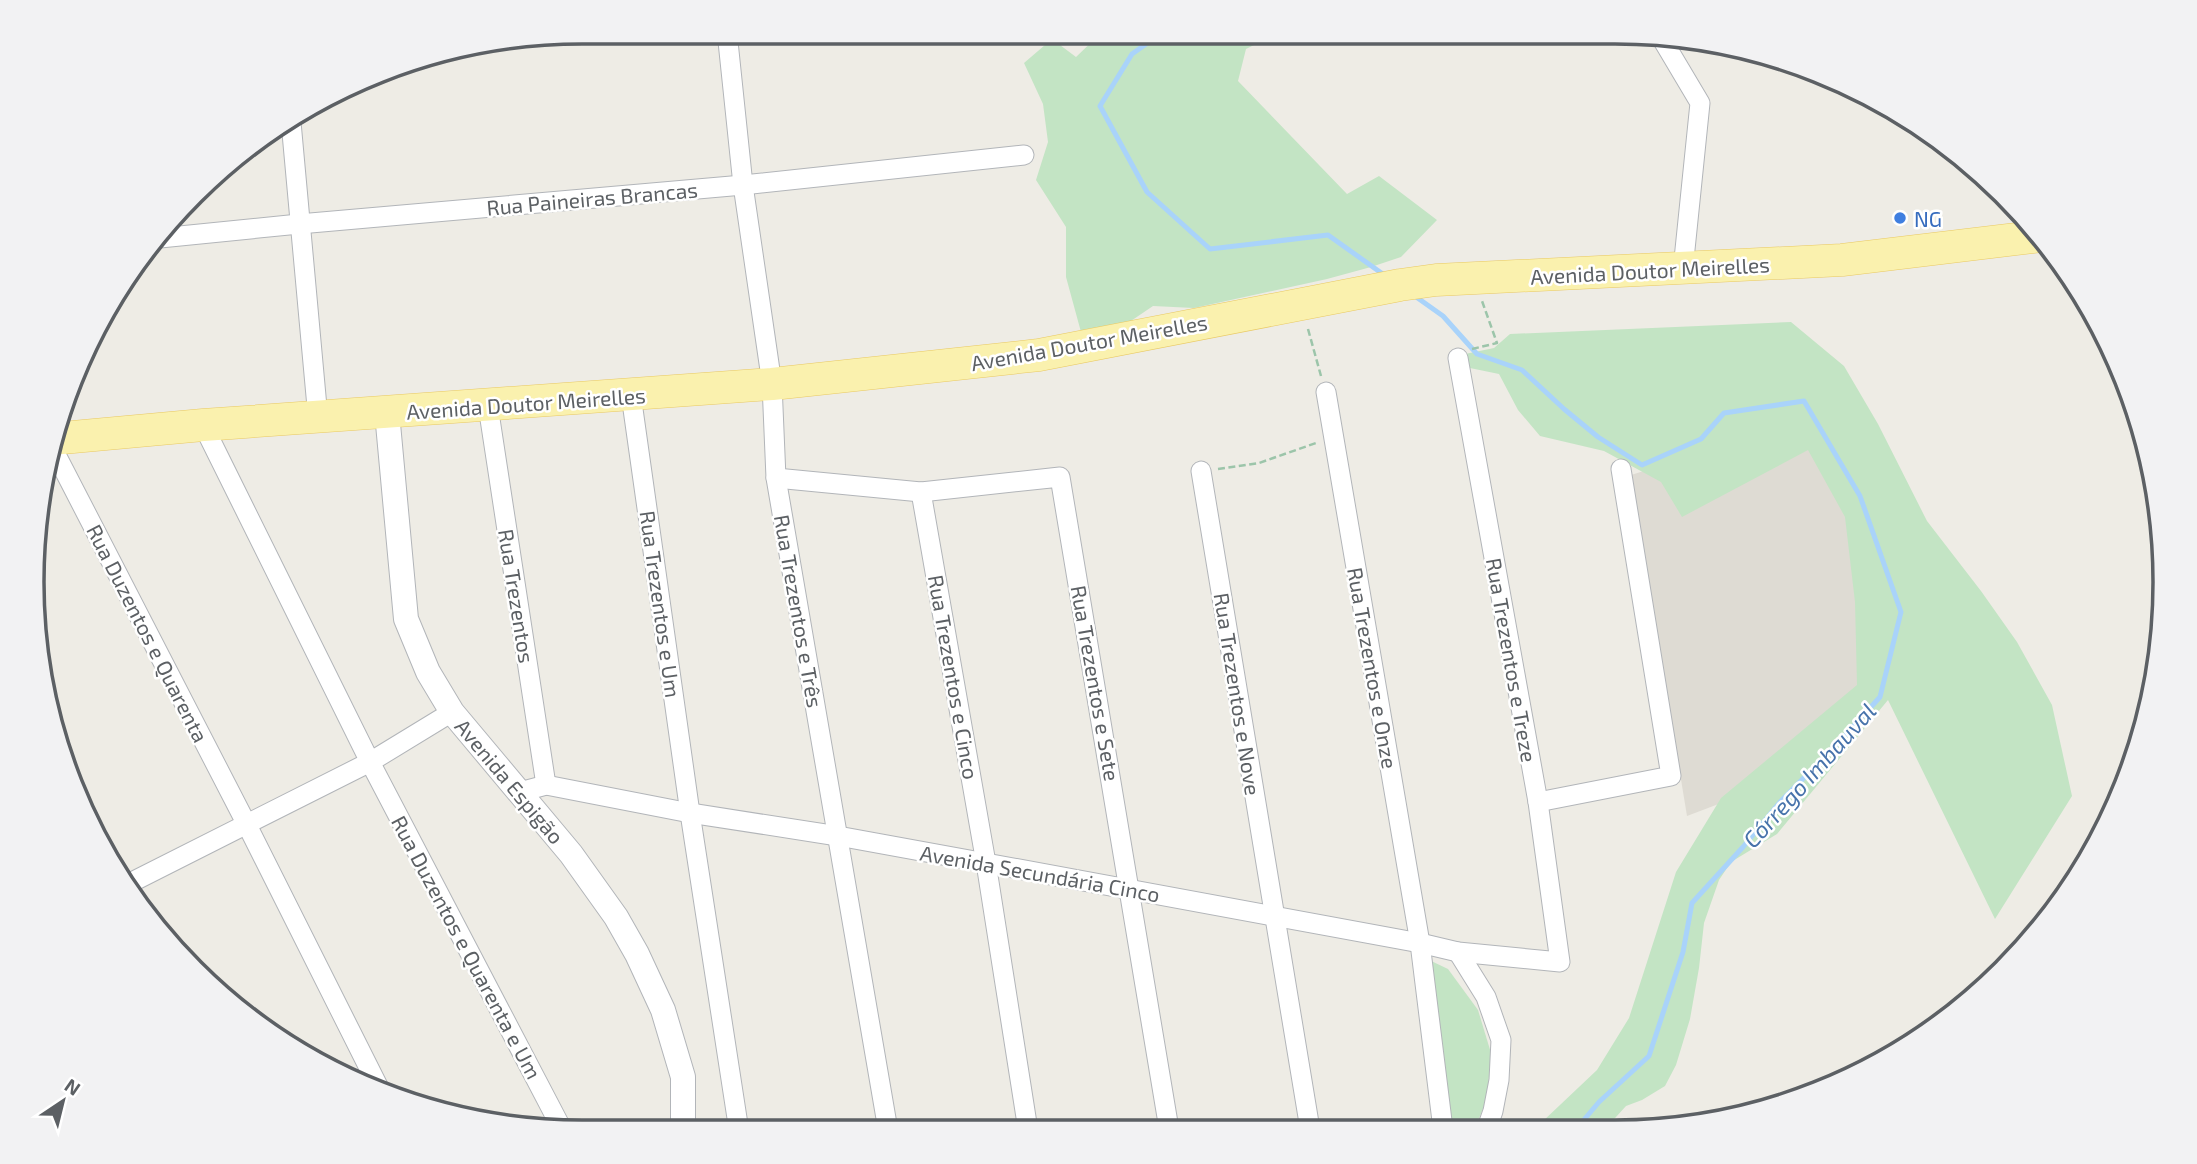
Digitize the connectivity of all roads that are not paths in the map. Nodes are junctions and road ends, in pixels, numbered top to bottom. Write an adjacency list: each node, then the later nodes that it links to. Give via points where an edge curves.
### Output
1 (728, 44): 5 (street, Rua Trezentos e Três)
2 (1666, 46): 9 (street, via 1700,103)
3 (292, 129): 6 (street)
4 (1024, 155): 5 (street, Rua Paineiras Brancas)
5 (743, 185): 6 (street, Rua Paineiras Brancas); 11 (street, Rua Trezentos e Três)
6 (299, 224): 7 (street, Rua Paineiras Brancas); 16 (street)
7 (169, 237)
8 (2029, 238): 9 (main road, Avenida Doutor Meirelles, via 1842,260)
9 (1683, 269): 11 (main road, Avenida Doutor Meirelles, via 1436,280 1040,355)
10 (1458, 358): 28 (street, Rua Trezentos e Treze)
11 (772, 384): 13 (main road, Avenida Doutor Meirelles); 22 (street, Rua Trezentos e Três)
12 (1326, 393): 36 (street, Rua Trezentos e Onze)
13 (631, 395): 14 (main road, Avenida Doutor Meirelles); 29 (street, Rua Trezentos e Um)
14 (488, 406): 15 (main road, Avenida Doutor Meirelles); 26 (street, Rua Trezentos)
15 (387, 413): 16 (main road, Avenida Doutor Meirelles); 24 (street, Avenida Espigão, via 406,619 428,672)
16 (318, 418): 17 (main road, Avenida Doutor Meirelles)
17 (204, 425): 18 (main road, Avenida Doutor Meirelles); 25 (street, Rua Duzentos e Quarenta e Um)
18 (63, 440)
19 (59, 458): 30 (street, Rua Duzentos e Quarenta)
20 (1620, 469): 28 (street, via 1671,776)
21 (1201, 471): 35 (street, Rua Trezentos e Nove)
22 (776, 478): 23 (street); 31 (street, Rua Trezentos e Três)
23 (921, 492): 32 (street, Rua Trezentos e Cinco); 34 (street, Rua Trezentos e Sete, via 1060,477)
24 (452, 712): 25 (street); 27 (street, Avenida Espigão)
25 (370, 762): 30 (street); 40 (street, Rua Duzentos e Quarenta e Um)
26 (545, 785): 27 (street, Avenida Secundária Cinco); 29 (street, Avenida Secundária Cinco)
27 (520, 792): 41 (street, Avenida Espigão, via 571,854 637,954 663,1010 683,1077)
28 (1538, 802): 38 (street, Rua Trezentos e Treze)
29 (690, 813): 31 (street, Avenida Secundária Cinco); 42 (street, Rua Trezentos e Um)
30 (246, 823): 33 (street); 39 (street, Rua Duzentos e Quarenta)
31 (838, 836): 32 (street, Avenida Secundária Cinco); 43 (street, Rua Trezentos e Três)
32 (986, 863): 34 (street, Avenida Secundária Cinco); 44 (street, Rua Trezentos e Cinco)
33 (134, 881)
34 (1131, 890): 35 (street, Avenida Secundária Cinco); 45 (street, Rua Trezentos e Sete)
35 (1275, 916): 36 (street, Avenida Secundária Cinco); 46 (street, Rua Trezentos e Nove)
36 (1420, 943): 37 (street, Avenida Secundária Cinco); 47 (street, Rua Trezentos e Onze)
37 (1458, 952): 38 (street, Avenida Secundária Cinco); 48 (street, via 1486,997 1501,1040 1499,1080)
38 (1560, 962)
39 (374, 1078)
40 (557, 1119)
41 (683, 1120)
42 (737, 1120)
43 (886, 1120)
44 (1026, 1120)
45 (1168, 1120)
46 (1309, 1120)
47 (1442, 1120)
48 (1490, 1120)

